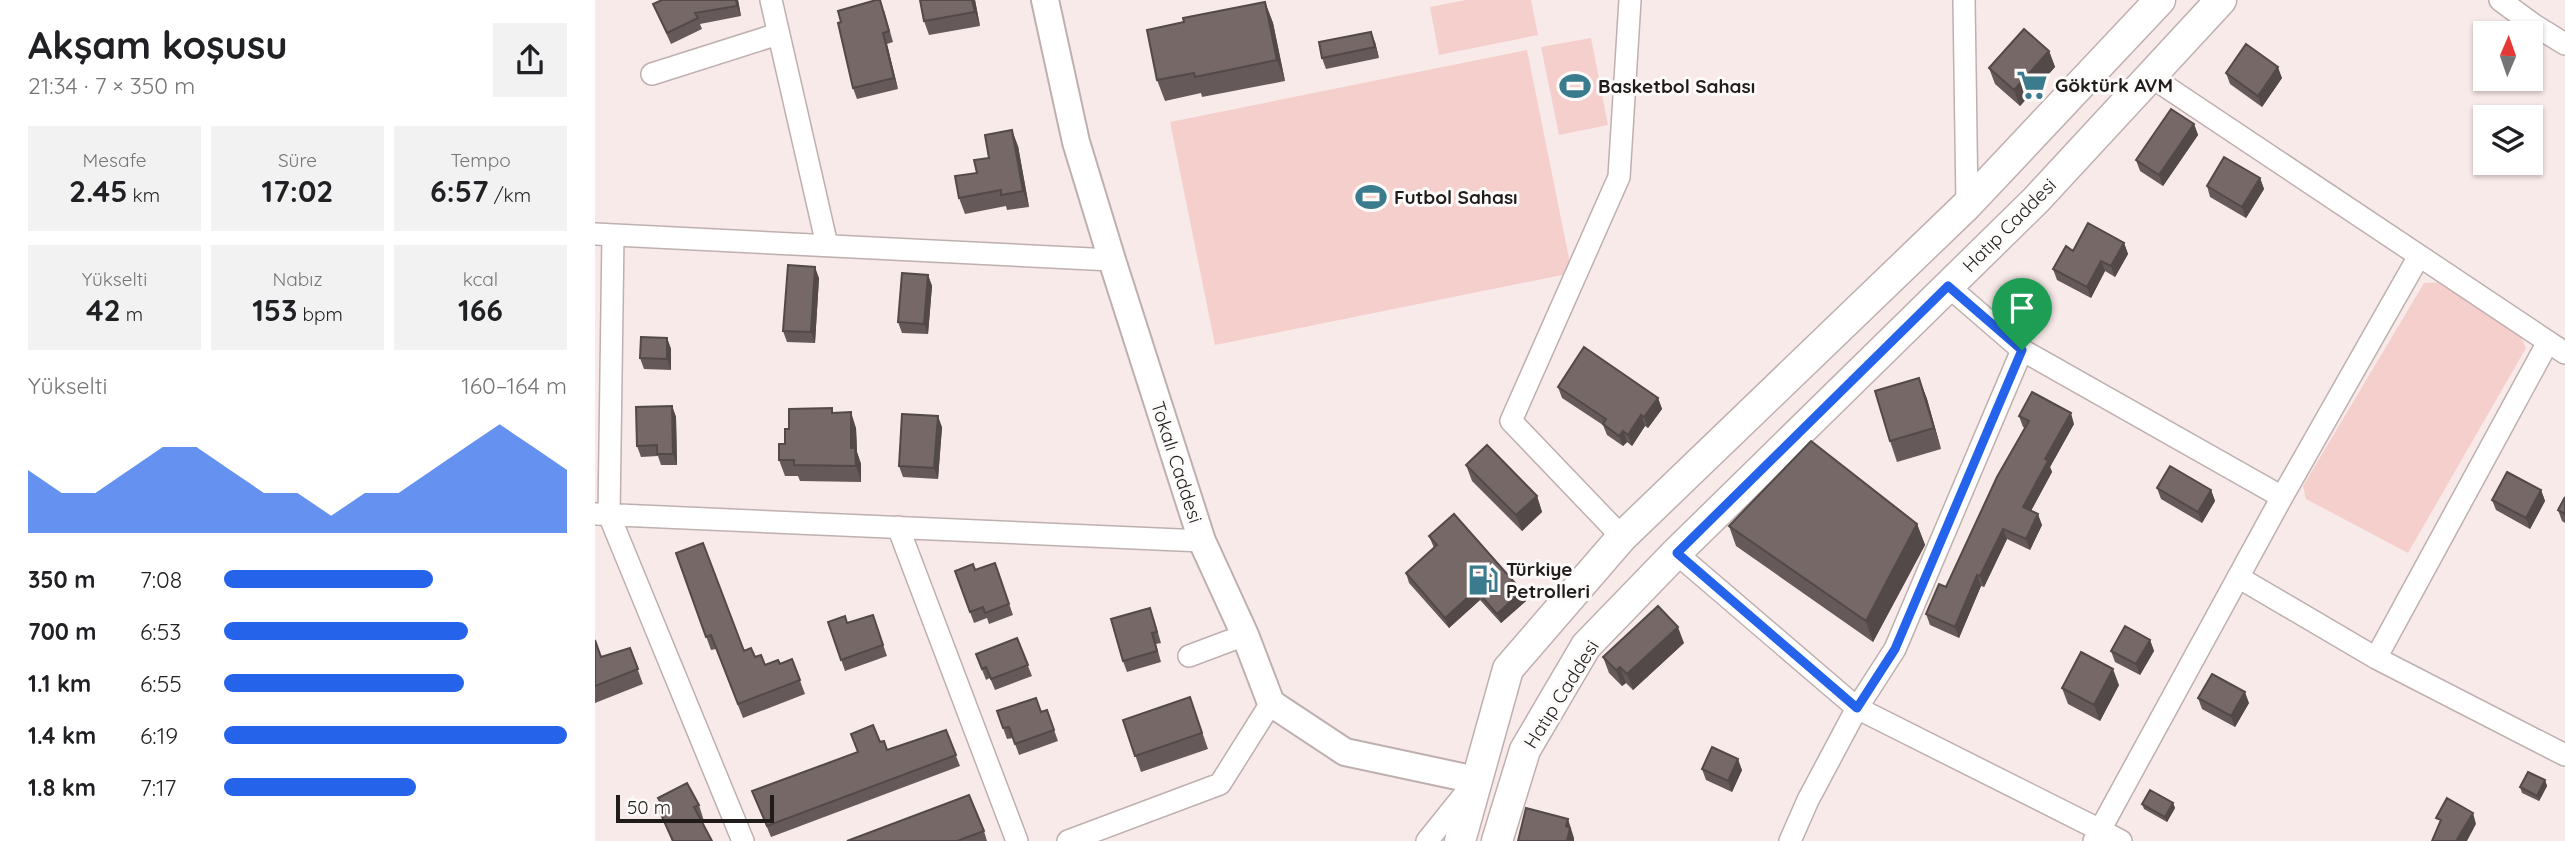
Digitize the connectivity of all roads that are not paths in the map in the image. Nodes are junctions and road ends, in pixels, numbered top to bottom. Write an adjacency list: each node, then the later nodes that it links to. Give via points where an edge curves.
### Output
1 (771, 0): 8 (street)
2 (1045, 0): 16 (street, Tokalı Caddesi, via 1076,142)
3 (1630, 0): 23 (street, via 1619,177 1511,421)
4 (1963, 0): 12 (street)
5 (2161, 0): 12 (main road)
6 (2221, 0): 11 (main road, Hatıp Caddesi)
7 (2500, 0): 9 (street)
8 (778, 34): 10 (street); 14 (street)
9 (2565, 44)
10 (652, 74)
11 (2150, 76): 15 (street); 17 (main road, Hatıp Caddesi, via 2036,200)
12 (1967, 205): 23 (main road)
13 (604, 235): 14 (street); 21 (street)
14 (827, 245): 16 (street)
15 (2419, 256): 18 (street); 20 (street)
16 (1112, 260): 24 (street, Tokalı Caddesi)
17 (1948, 286): 19 (street); 25 (main road, Hatıp Caddesi)
18 (2557, 348): 29 (street)
19 (2022, 350): 20 (street); 31 (street, via 1895,649)
20 (2282, 497): 26 (street)
21 (602, 514): 22 (street); 36 (street)
22 (898, 527): 24 (street); 37 (street)
23 (1622, 537): 33 (main road, via 1508,669)
24 (1202, 541): 27 (street, Tokalı Caddesi)
25 (1677, 553): 31 (street); 34 (main road, Hatıp Caddesi, via 1586,646 1525,750)
26 (2238, 577): 29 (street); 35 (street)
27 (1245, 635): 28 (street); 30 (street, Tokalı Caddesi)
28 (1189, 656)
29 (2376, 658): 32 (street)
30 (1271, 704): 33 (street, via 1345,752); 38 (street, via 1220,784)
31 (1857, 708): 35 (street); 42 (street)
32 (2565, 755)
33 (1476, 780): 34 (main road); 39 (street); 40 (main road)
34 (1511, 790): 41 (main road, Hatıp Caddesi)
35 (2097, 835): 43 (street)
36 (743, 841)
37 (1017, 841)
38 (1068, 841)
39 (1427, 841)
40 (1460, 841)
41 (1497, 841)
42 (1790, 841)
43 (2121, 841)

